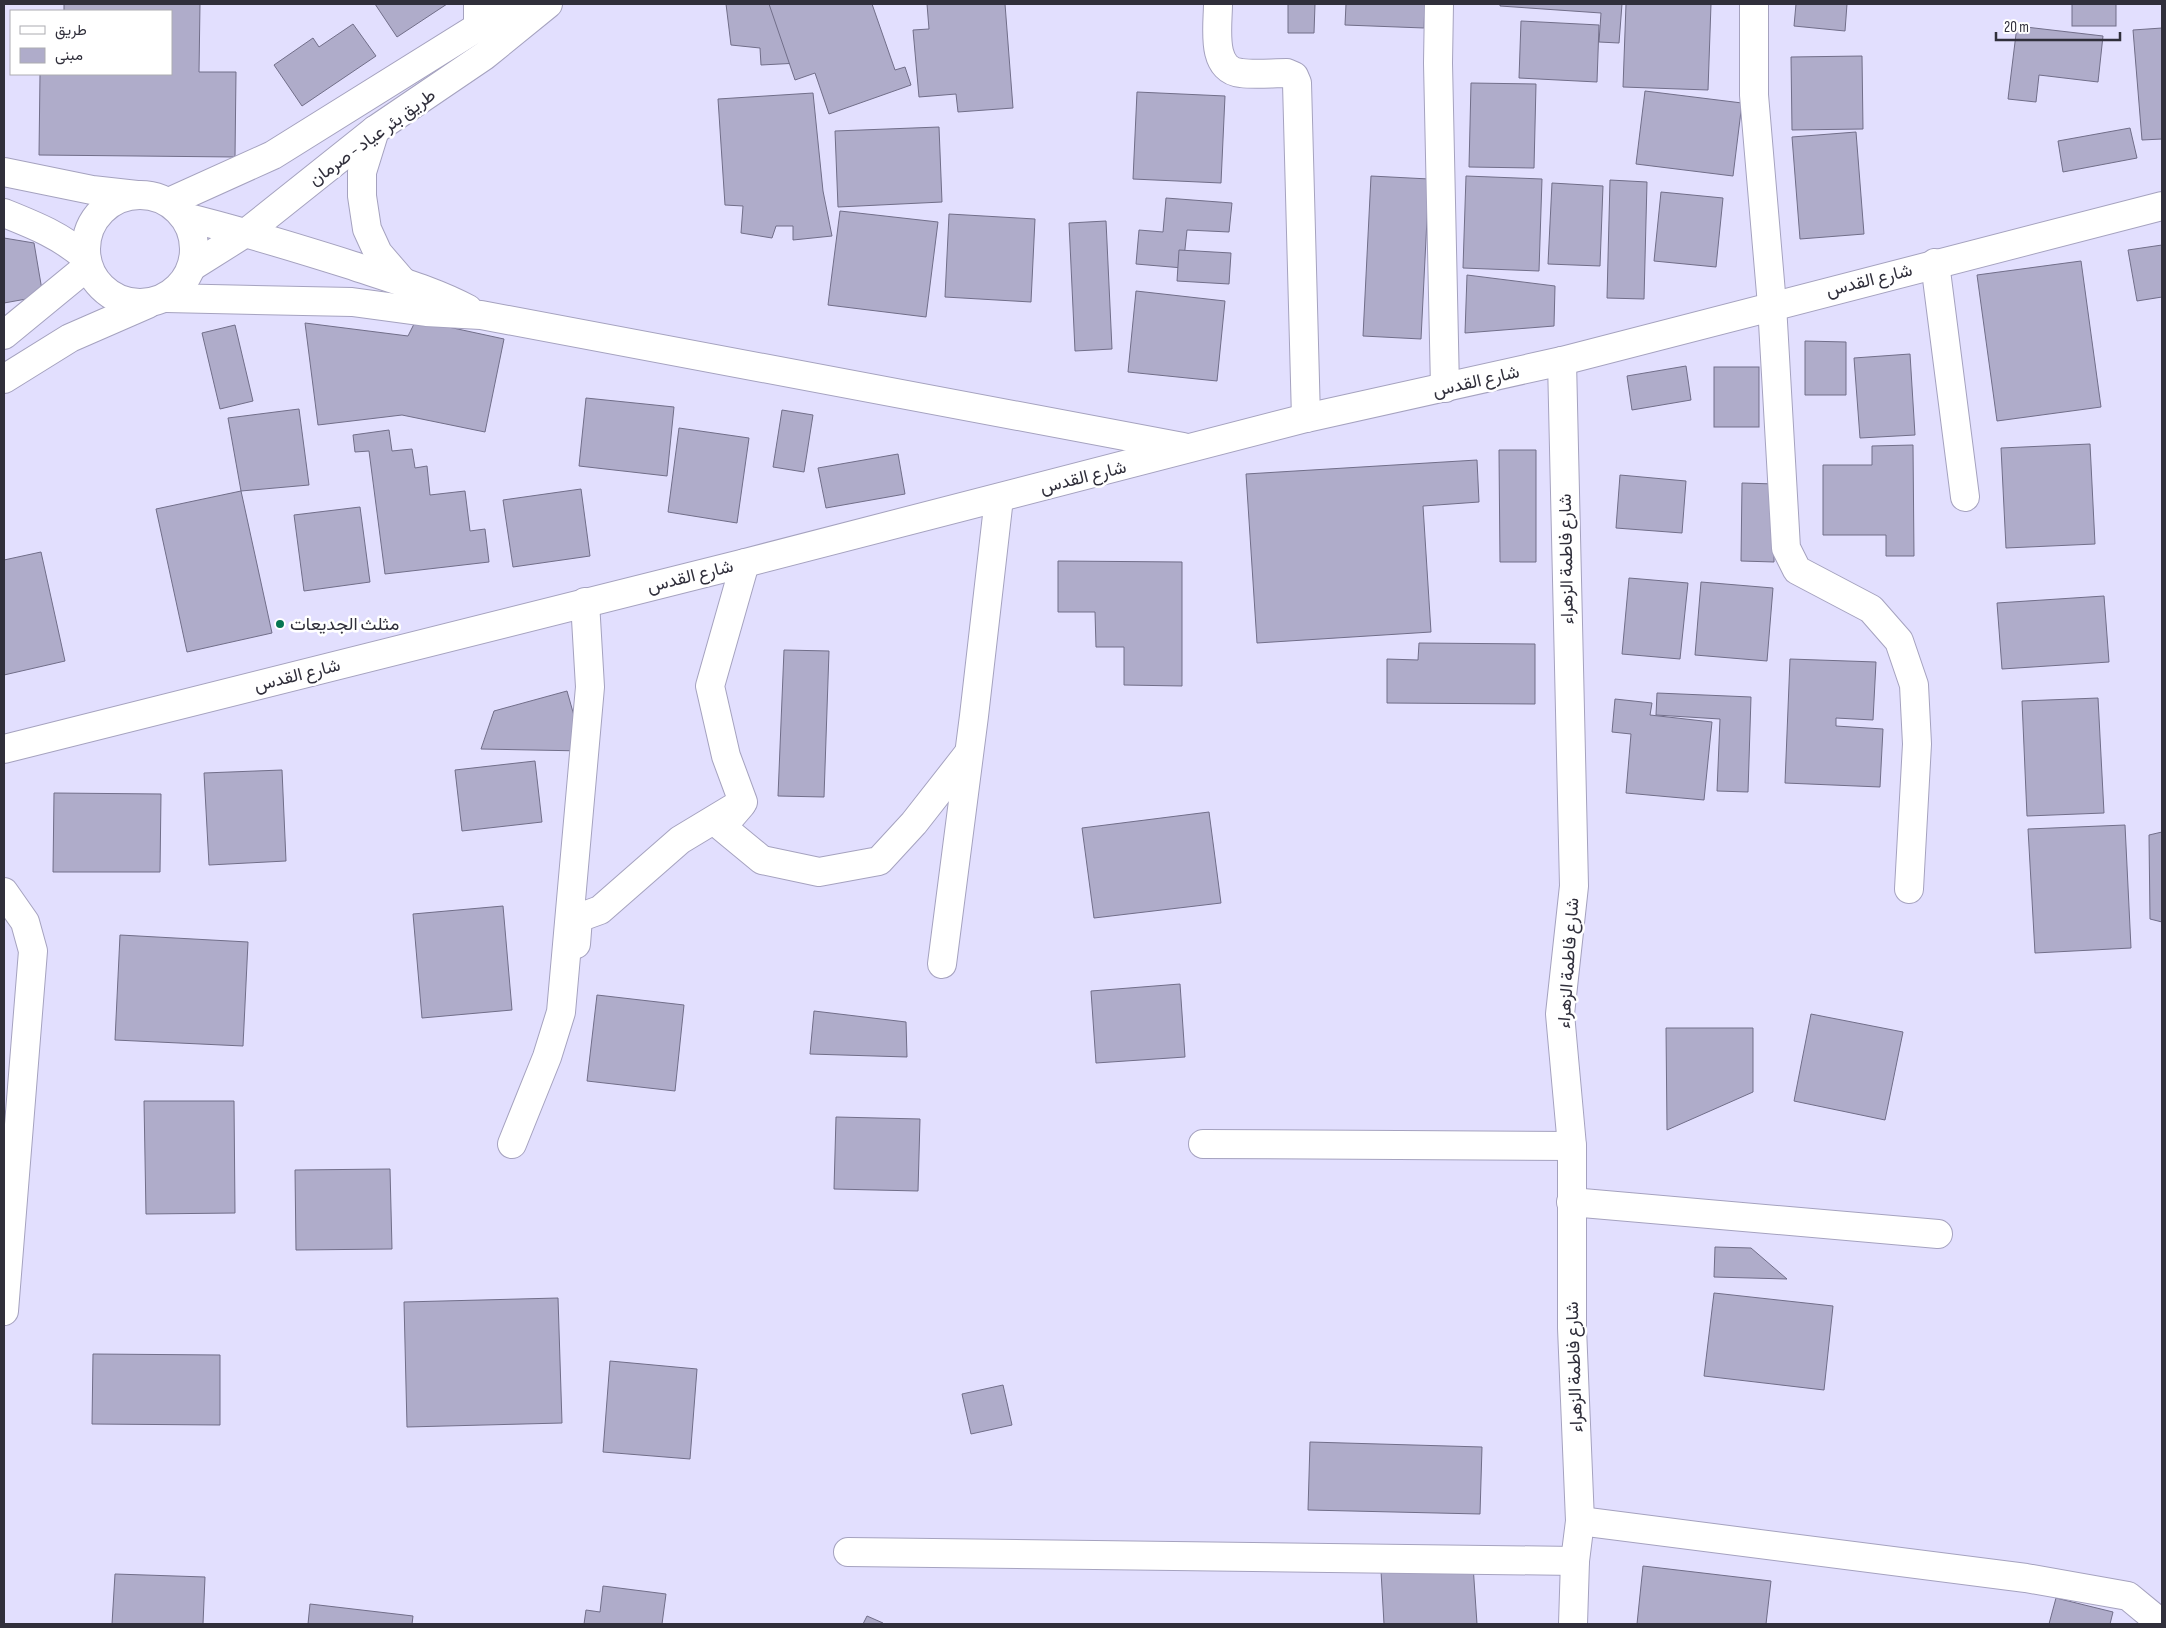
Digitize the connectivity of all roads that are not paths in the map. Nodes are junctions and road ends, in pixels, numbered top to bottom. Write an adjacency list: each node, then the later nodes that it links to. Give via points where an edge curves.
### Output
1 (515, 4): 6 (main road, طريق بئر عياد - صرمان)
2 (548, 4): 7 (main road, طريق بئر عياد - صرمان, via 484,56)
3 (1218, 4): 25 (main road, via 1218,52 1225,66 1240,73 1287,73 1297,82)
4 (1439, 4): 24 (main road)
5 (1754, 4): 19 (main road, via 1754,94)
6 (478, 15): 11 (main road, طريق بئر عياد - صرمان, via 273,155)
7 (375, 130): 13 (main road, طريق بئر عياد - صرمان); 17 (main road, via 362,172 366,229 378,253)
8 (4, 172): 9 (main road, via 92,190)
9 (137, 194): 11 (main road, via 154,196); 14 (main road, via 119,198 92,223 86,240)
10 (2162, 206): 15 (main road, شارع القدس)
11 (177, 210): 13 (main road); 16 (main road, via 193,232 196,249)
12 (4, 213): 14 (main road, via 55,235 75,248)
13 (247, 232): 16 (main road, طريق بئر عياد - صرمان); 17 (main road)
14 (87, 262): 18 (main road, via 97,283 112,296 130,303); 21 (main road)
15 (1935, 264): 19 (main road, شارع القدس); 27 (main road)
16 (193, 266): 18 (main road, via 183,285)
17 (403, 282): 20 (main road, via 452,300)
18 (158, 301): 20 (main road, via 352,302 426,312); 23 (main road, via 70,338)
19 (1772, 305): 22 (main road, شارع القدس); 34 (main road, via 1786,548 1797,570 1871,609 1899,641 1914,685 1917,744)
20 (481, 315): 26 (main road)
21 (4, 335)
22 (1562, 361): 24 (main road, شارع القدس); 40 (main road, شارع فاطمة الزهراء, via 1574,886 1560,1014)
23 (4, 379)
24 (1445, 388): 25 (main road, شارع القدس)
25 (1306, 418): 26 (main road, شارع القدس)
26 (1192, 448): 28 (main road, شارع القدس)
27 (1965, 497)
28 (999, 498): 29 (main road, شارع القدس); 32 (main road)
29 (745, 563): 30 (main road, شارع القدس); 33 (main road, via 710,686 726,756)
30 (585, 602): 31 (main road, شارع القدس); 37 (main road, via 590,687)
31 (4, 749)
32 (969, 752): 33 (main road, via 914,823 879,861 819,872 762,860 722,827); 36 (main road)
33 (744, 802): 37 (main road, via 680,840 600,910 578,918 576,946)
34 (1909, 889)
35 (4, 892): 43 (main road, via 25,922 33,951)
36 (942, 964)
37 (561, 1012): 38 (main road)
38 (512, 1144)
39 (1203, 1144): 40 (main road)
40 (1572, 1146): 41 (main road, شارع فاطمة الزهراء)
41 (1571, 1202): 42 (main road); 44 (main road, شارع فاطمة الزهراء, via 1572,1328)
42 (1938, 1234)
43 (4, 1311)
44 (1580, 1521): 46 (main road, شارع فاطمة الزهراء); 48 (main road, via 2026,1578 2128,1596)
45 (848, 1552): 46 (main road)
46 (1575, 1560): 47 (main road, شارع فاطمة الزهراء)
47 (1573, 1624)
48 (2162, 1624)

